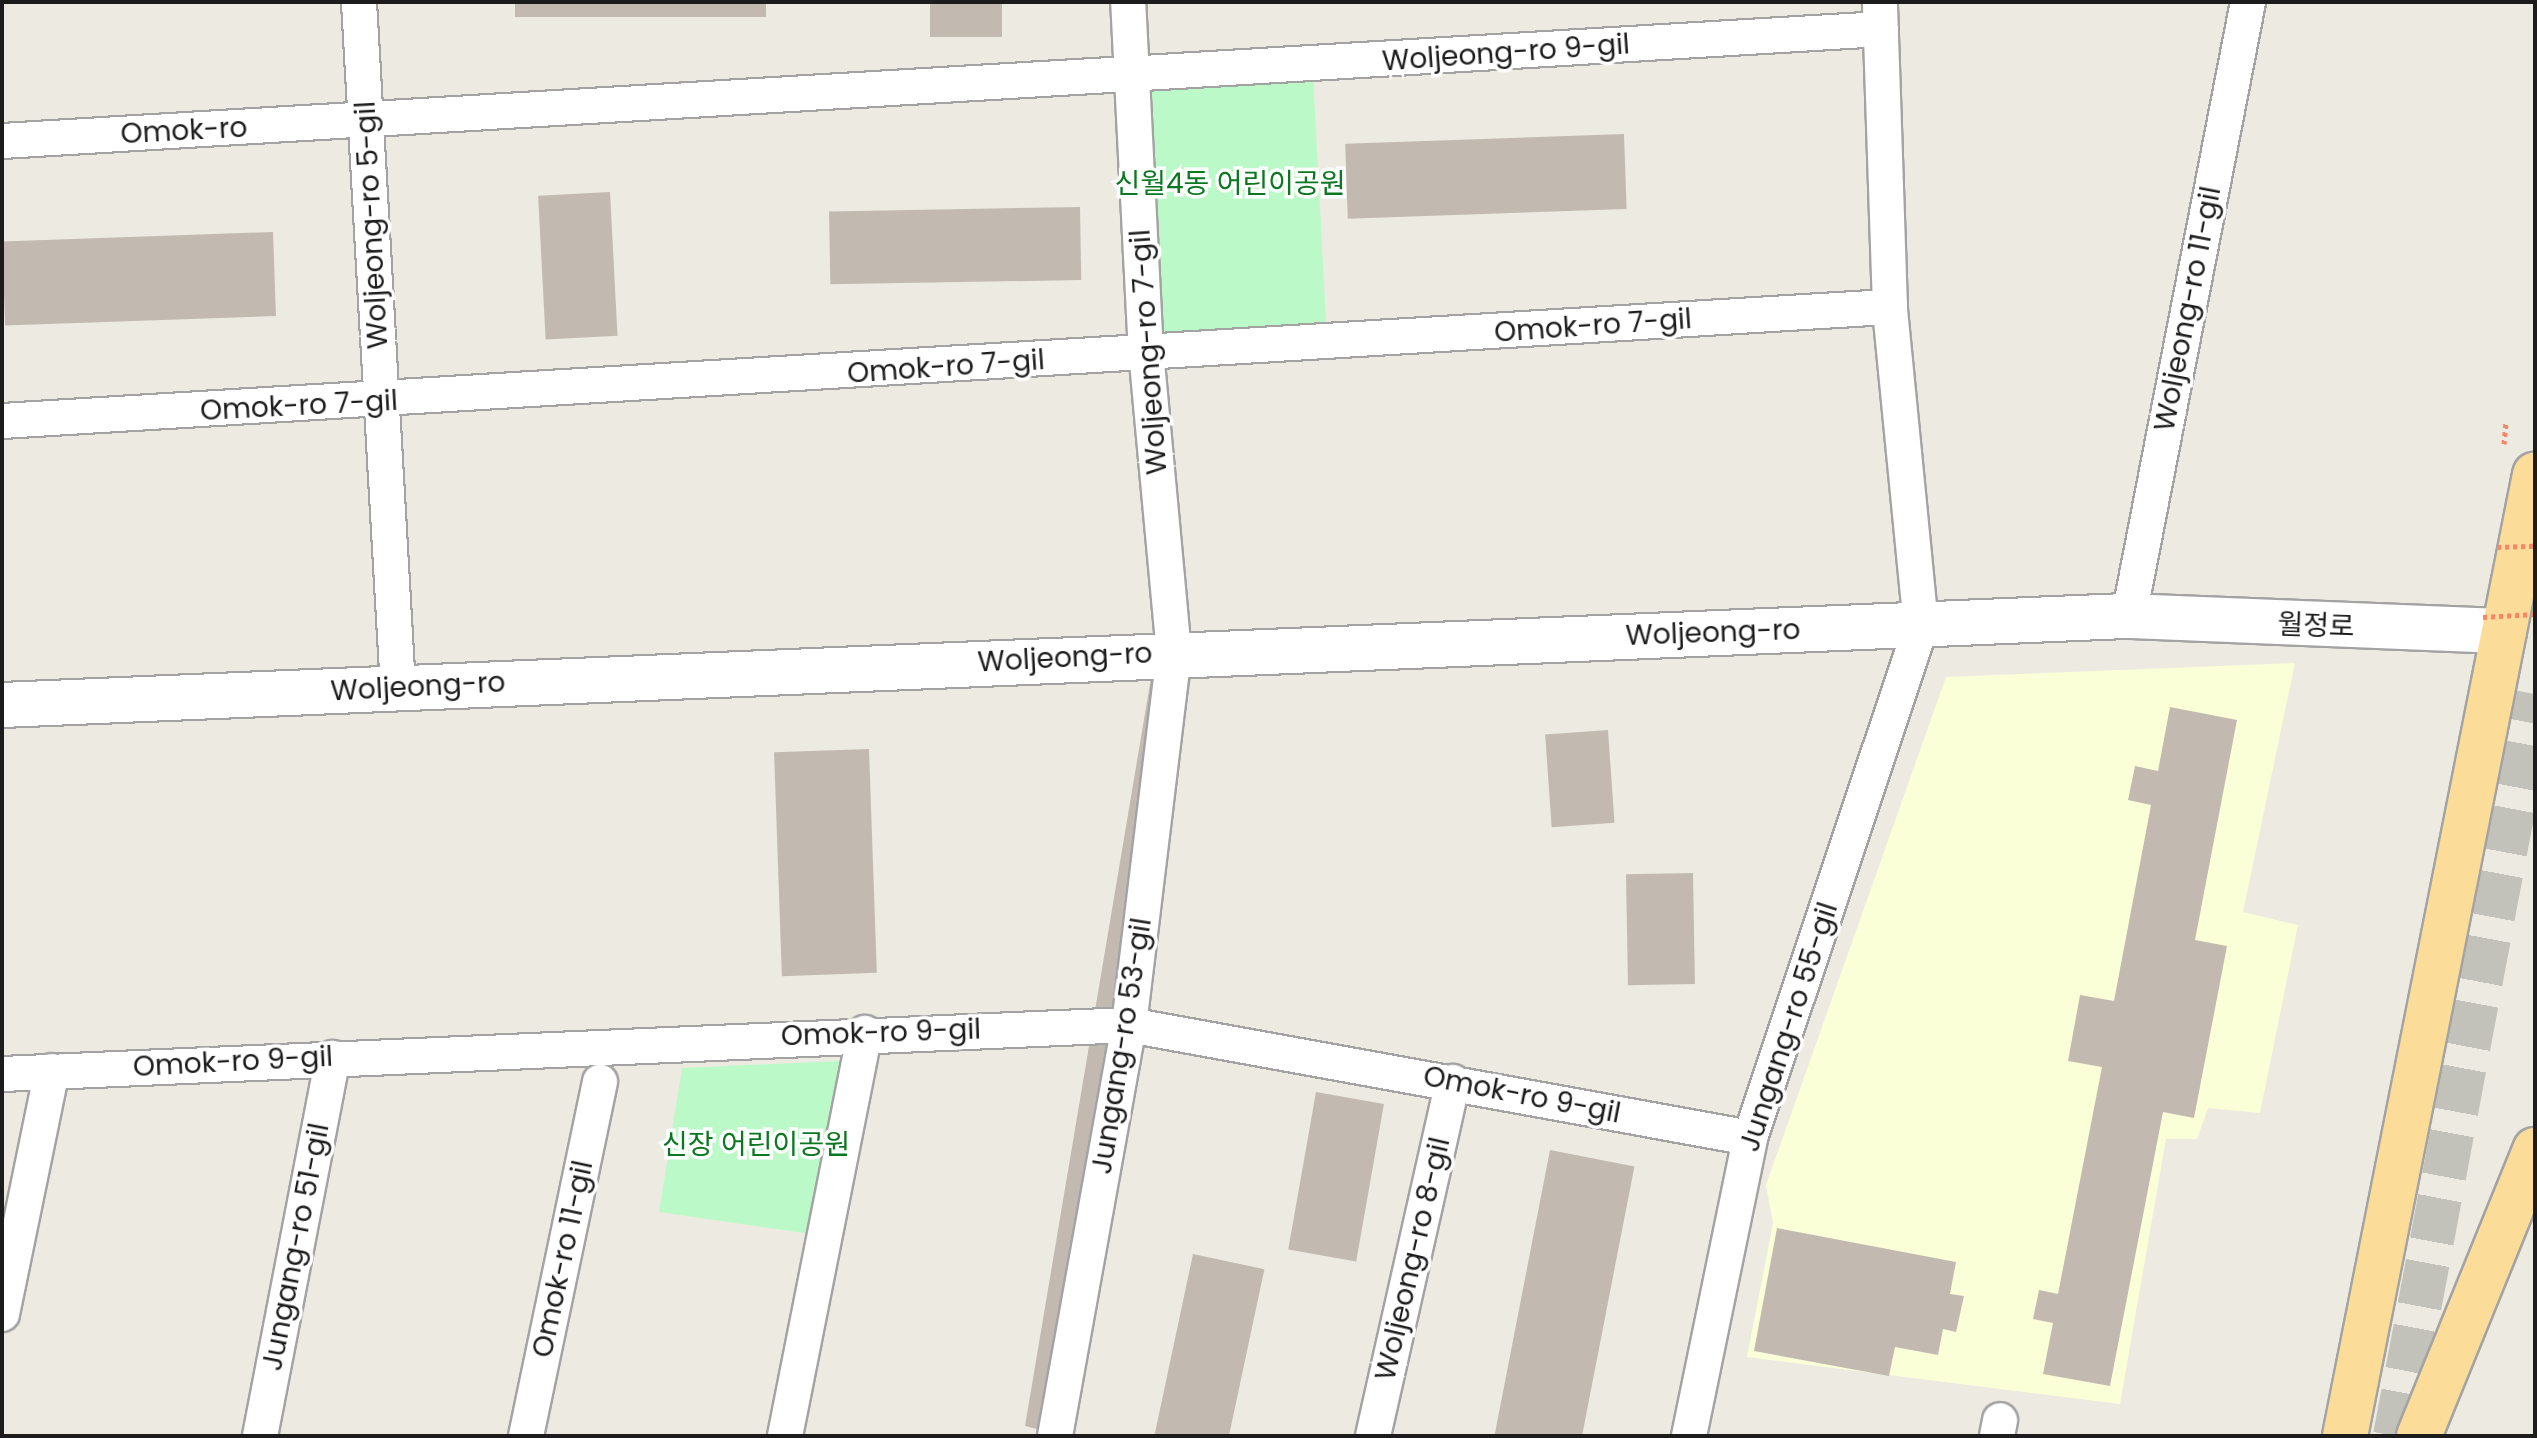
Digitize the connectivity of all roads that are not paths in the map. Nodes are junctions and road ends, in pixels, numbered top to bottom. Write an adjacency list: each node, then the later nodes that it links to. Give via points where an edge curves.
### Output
1 (359, 2): 6 (street, Woljeong-ro 5-gil)
2 (1128, 2): 5 (street, Woljeong-ro 7-gil)
3 (2248, 2): 13 (street, Woljeong-ro 11-gil)
4 (1880, 16): 5 (street, Woljeong-ro 9-gil); 8 (street, Woljeong-ro 9-gil)
5 (1132, 77): 6 (street, Woljeong-ro 9-gil); 9 (street, Woljeong-ro 7-gil)
6 (366, 122): 7 (street, Omok-ro); 10 (street, Woljeong-ro 5-gil)
7 (2, 141)
8 (1890, 307): 9 (street, Omok-ro 7-gil); 15 (street, Woljeong-ro 9-gil)
9 (1146, 354): 10 (street, Omok-ro 7-gil); 16 (street, Woljeong-ro 7-gil)
10 (381, 403): 11 (street, Omok-ro 7-gil); 17 (street, Woljeong-ro 5-gil)
11 (2, 421)
12 (2535, 475): 14 (main road)
13 (2129, 616): 14 (street, 월정로); 15 (street, Woljeong-ro)
14 (2507, 621): 35 (main road)
15 (1921, 626): 16 (street, Woljeong-ro); 26 (street, Jungang-ro 55-gil)
16 (1174, 653): 17 (street, Woljeong-ro); 19 (street, Jungang-ro 53-gil)
17 (398, 688): 18 (street, Woljeong-ro)
18 (2, 705)
19 (1129, 1025): 20 (street, Omok-ro 9-gil); 25 (street, Omok-ro 9-gil); 32 (street, Jungang-ro 53-gil)
20 (865, 1033): 21 (street, Omok-ro 9-gil); 31 (street)
21 (333, 1058): 22 (street, Omok-ro 9-gil); 29 (street, Jungang-ro 51-gil)
22 (52, 1071): 23 (street, Omok-ro 9-gil); 28 (street)
23 (2, 1074)
24 (600, 1082): 30 (street, Omok-ro 11-gil)
25 (1453, 1082): 26 (street, Omok-ro 9-gil); 33 (street, Woljeong-ro 8-gil)
26 (1750, 1138): 34 (street, Jungang-ro 55-gil)
27 (2535, 1150): 36 (main road)
28 (2, 1314)
29 (260, 1436)
30 (526, 1436)
31 (785, 1436)
32 (1055, 1436)
33 (1373, 1436)
34 (1689, 1436)
35 (2345, 1436)
36 (2419, 1436)

